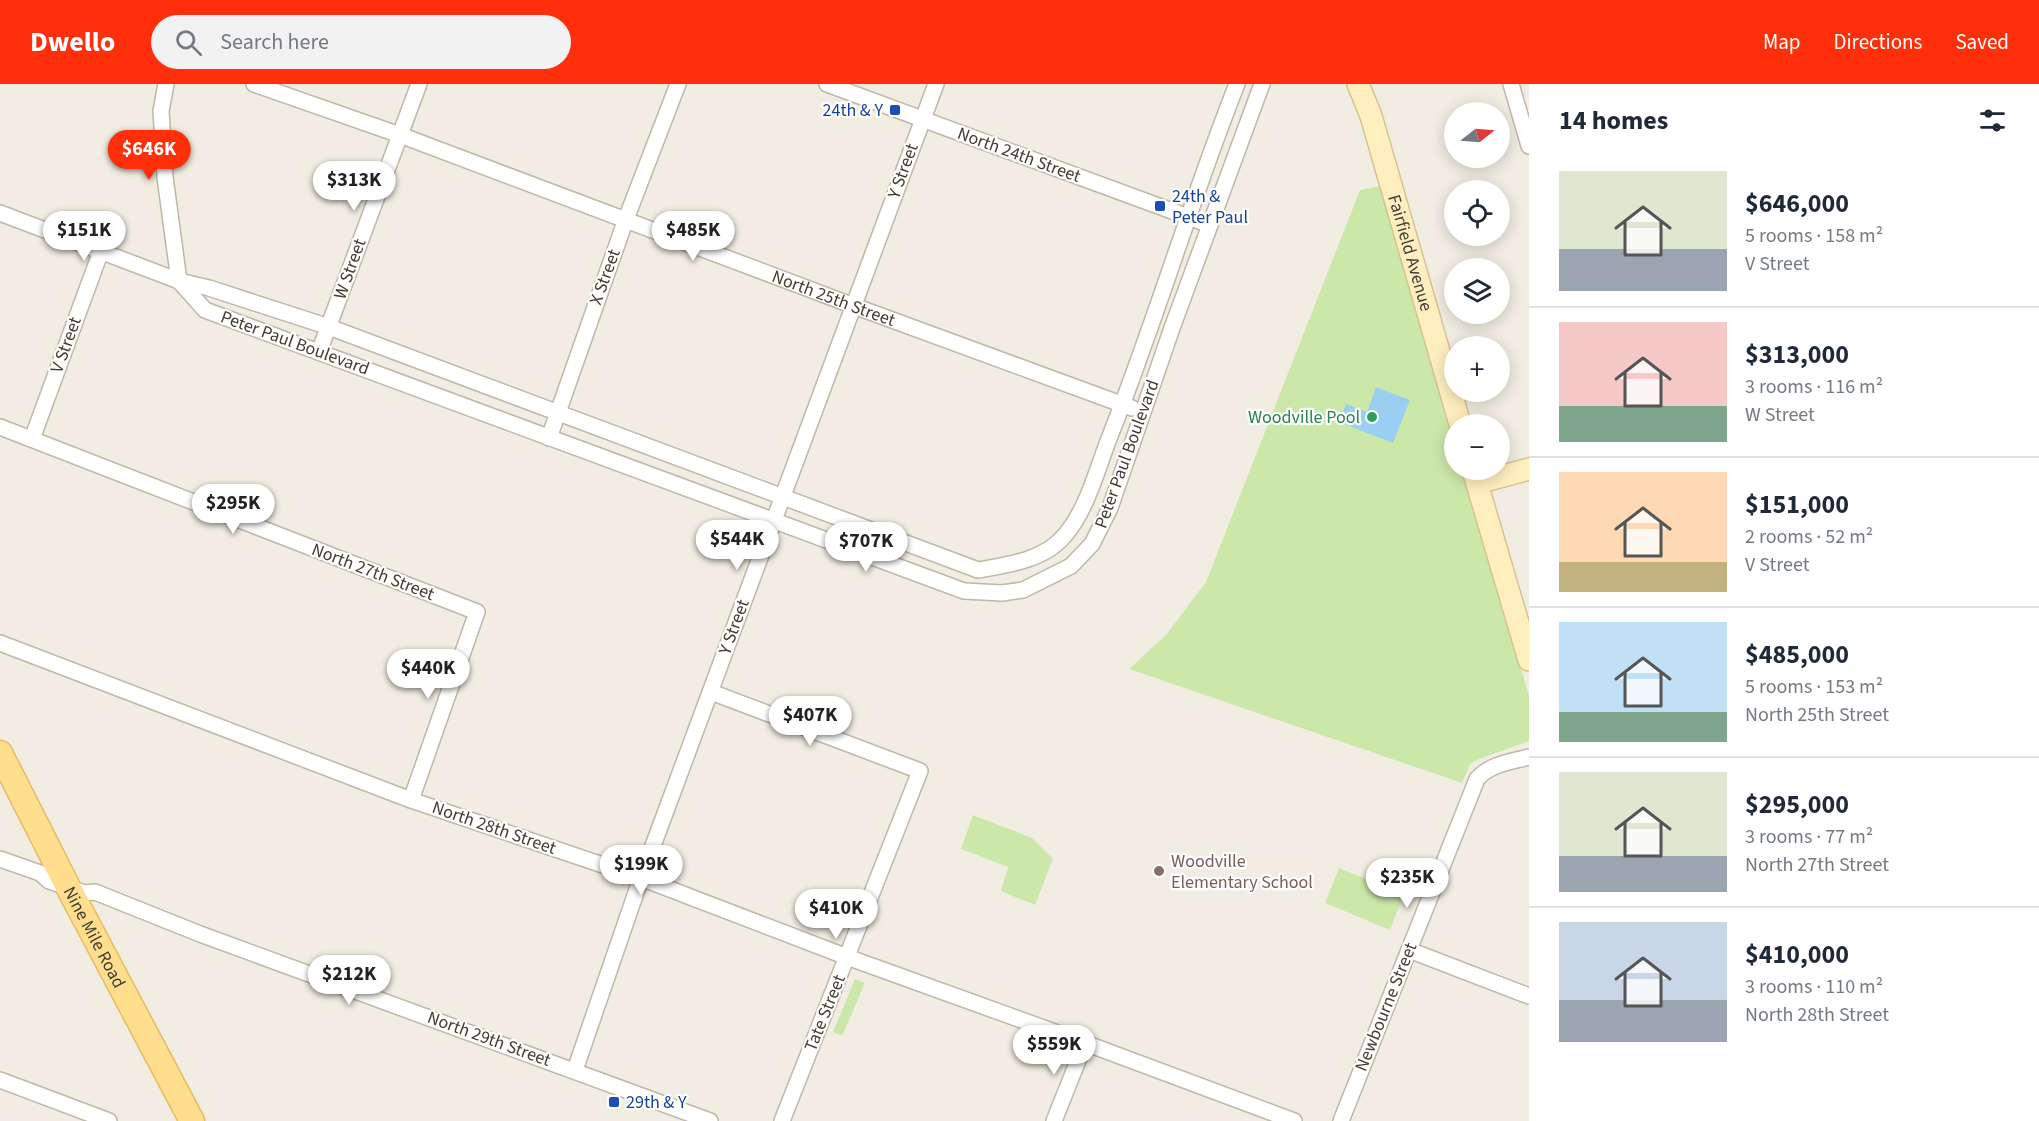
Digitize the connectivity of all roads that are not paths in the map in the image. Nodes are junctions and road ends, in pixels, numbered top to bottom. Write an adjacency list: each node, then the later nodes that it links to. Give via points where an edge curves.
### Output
1 (166, 84): 21 (street, via 162,111 165,177)
2 (254, 84): 14 (street, North 25th Street)
3 (419, 84): 14 (street, W Street)
4 (678, 84): 18 (street, X Street)
5 (827, 84): 13 (street, North 24th Street)
6 (936, 84): 13 (street, Y Street)
7 (1237, 84): 17 (street, Peter Paul Boulevard)
8 (1262, 84): 19 (street, Peter Paul Boulevard)
9 (1358, 84): 12 (main road, Fairfield Avenue)
10 (1367, 84): 12 (main road, Fairfield Avenue)
11 (1511, 84): 15 (street)
12 (1371, 116): 28 (main road, Fairfield Avenue)
13 (922, 120): 17 (street, North 24th Street); 22 (street, Y Street)
14 (400, 135): 18 (street, North 25th Street); 23 (street, W Street)
15 (1529, 146)
16 (0, 213): 20 (street)
17 (1188, 217): 19 (street, North 24th Street); 25 (street, Peter Paul Boulevard)
18 (626, 219): 22 (street, North 25th Street); 27 (street, X Street)
19 (1210, 225): 26 (street, Peter Paul Boulevard)
20 (101, 250): 21 (street); 31 (street, V Street)
21 (179, 281): 23 (street, Peter Paul Boulevard); 24 (street, Peter Paul Boulevard, via 205,310)
22 (854, 306): 25 (street, North 25th Street); 35 (street, Y Street)
23 (329, 327): 24 (street, W Street); 27 (street, Peter Paul Boulevard)
24 (319, 352): 30 (street, Peter Paul Boulevard)
25 (1123, 404): 26 (street, North 25th Street); 35 (street, Peter Paul Boulevard, via 1080,512 1065,536 1046,551 1013,564 978,570)
26 (1143, 412): 36 (street, Peter Paul Boulevard, via 1110,508 1092,544 1071,566 1023,590 964,591)
27 (557, 413): 30 (street, X Street); 35 (street, Peter Paul Boulevard)
28 (1457, 414)
29 (0, 428): 31 (street, North 27th Street)
30 (549, 438): 36 (street, Peter Paul Boulevard)
31 (32, 439): 42 (street, North 27th Street, via 477,612)
32 (1529, 469): 33 (main road)
33 (1510, 471)
34 (1476, 480): 38 (main road)
35 (781, 498): 36 (street, Y Street)
36 (772, 520): 39 (street, Y Street)
37 (0, 643): 42 (street, North 28th Street)
38 (1529, 660)
39 (711, 692): 44 (street, Y Street); 47 (street, Tate Street, via 920,771)
40 (0, 753): 45 (main road, Nine Mile Road)
41 (1529, 757): 46 (street, Newbourne Street, via 1495,766 1477,779)
42 (411, 800): 44 (street, North 28th Street)
43 (0, 859): 45 (street, North 29th Street)
44 (641, 878): 47 (street, North 28th Street); 50 (street, Y Street)
45 (68, 887): 50 (street, North 29th Street, via 95,892); 53 (main road, Nine Mile Road)
46 (1409, 950): 48 (street); 58 (street, Newbourne Street)
47 (848, 957): 49 (street, North 28th Street); 55 (street, Tate Street)
48 (1529, 996)
49 (1085, 1043): 56 (street); 57 (street, North 28th Street)
50 (575, 1070): 54 (street, North 29th Street)
51 (0, 1080): 52 (street)
52 (109, 1121)
53 (192, 1121)
54 (710, 1121)
55 (782, 1121)
56 (1054, 1121)
57 (1294, 1121)
58 (1341, 1121)

